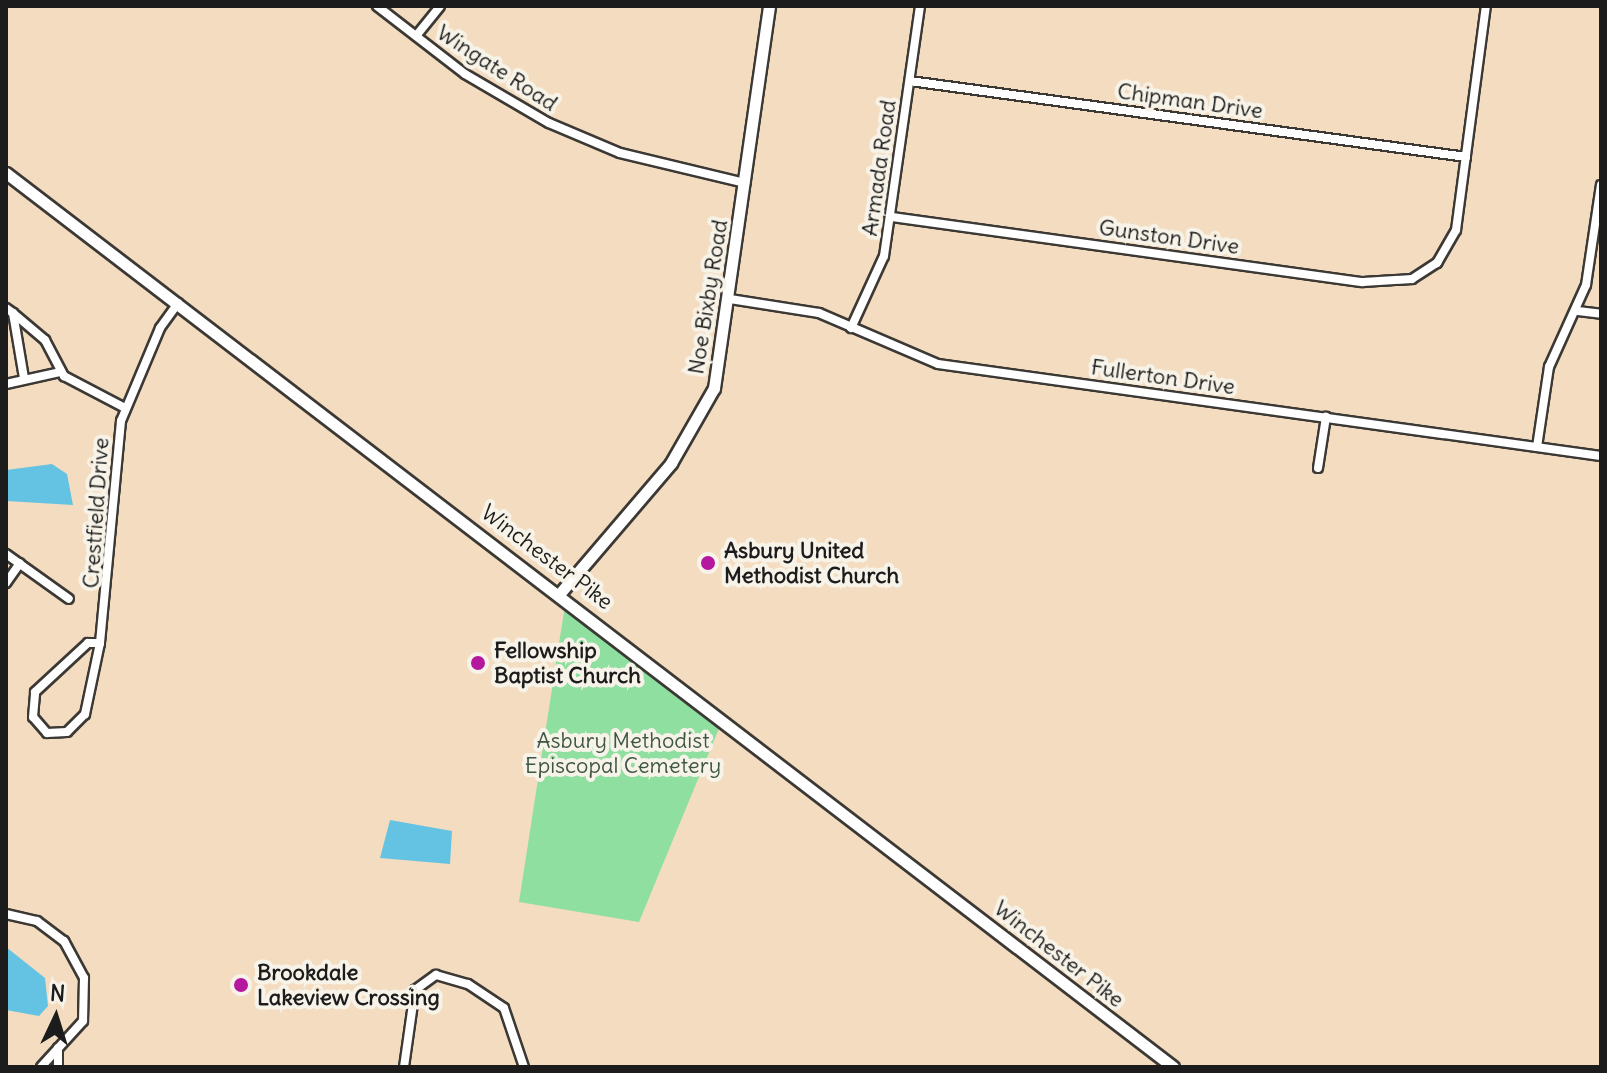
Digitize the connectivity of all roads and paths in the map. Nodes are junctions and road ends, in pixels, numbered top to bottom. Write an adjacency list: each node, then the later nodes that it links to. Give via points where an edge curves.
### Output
1 (377, 6): 6 (street, Wingate Road)
2 (440, 6): 6 (street)
3 (769, 6): 10 (main road, Noe Bixby Road)
4 (920, 6): 7 (street, Armada Road)
5 (1486, 6): 8 (street)
6 (416, 36): 10 (street, Wingate Road, via 513,104 575,135 658,165)
7 (910, 81): 8 (street, Chipman Drive); 12 (street, Armada Road)
8 (1466, 157): 12 (street, Gunston Drive, via 1456,230 1437,263 1412,279 1383,284)
9 (6, 173): 14 (main road, Winchester Pike)
10 (745, 183): 13 (main road, Noe Bixby Road)
11 (1601, 185): 16 (street)
12 (892, 217): 18 (street, Armada Road, via 879,275)
13 (730, 299): 18 (street, Fullerton Drive, via 819,313); 30 (main road, Noe Bixby Road, via 714,388 697,425)
14 (178, 303): 22 (street, Crestfield Drive); 30 (main road, Winchester Pike)
15 (10, 311): 19 (street, via 45,340); 20 (street)
16 (1578, 311): 17 (street); 24 (street, via 1549,367)
17 (1601, 314)
18 (851, 328): 23 (street, Fullerton Drive, via 938,364)
19 (60, 372): 20 (street); 22 (street)
20 (24, 378): 21 (street)
21 (6, 384)
22 (125, 408): 32 (street, Crestfield Drive)
23 (1326, 417): 24 (street, Fullerton Drive); 26 (street)
24 (1537, 447): 25 (street, Fullerton Drive)
25 (1601, 456)
26 (1318, 468)
27 (6, 554): 28 (street)
28 (20, 563): 29 (street); 31 (street)
29 (6, 583)
30 (561, 592): 39 (main road, Winchester Pike)
31 (69, 599)
32 (100, 643): 32 (street, Crestfield Drive, via 88,643 40,683 31,710 47,733 67,732 82,720)
33 (6, 914): 34 (street, via 50,930 80,965 85,1016)
34 (58, 1048): 35 (street); 36 (street)
35 (41, 1067)
36 (58, 1067)
37 (404, 1067): 38 (street, via 415,990 436,975 483,991 511,1016)
38 (524, 1067)
39 (1173, 1067)

